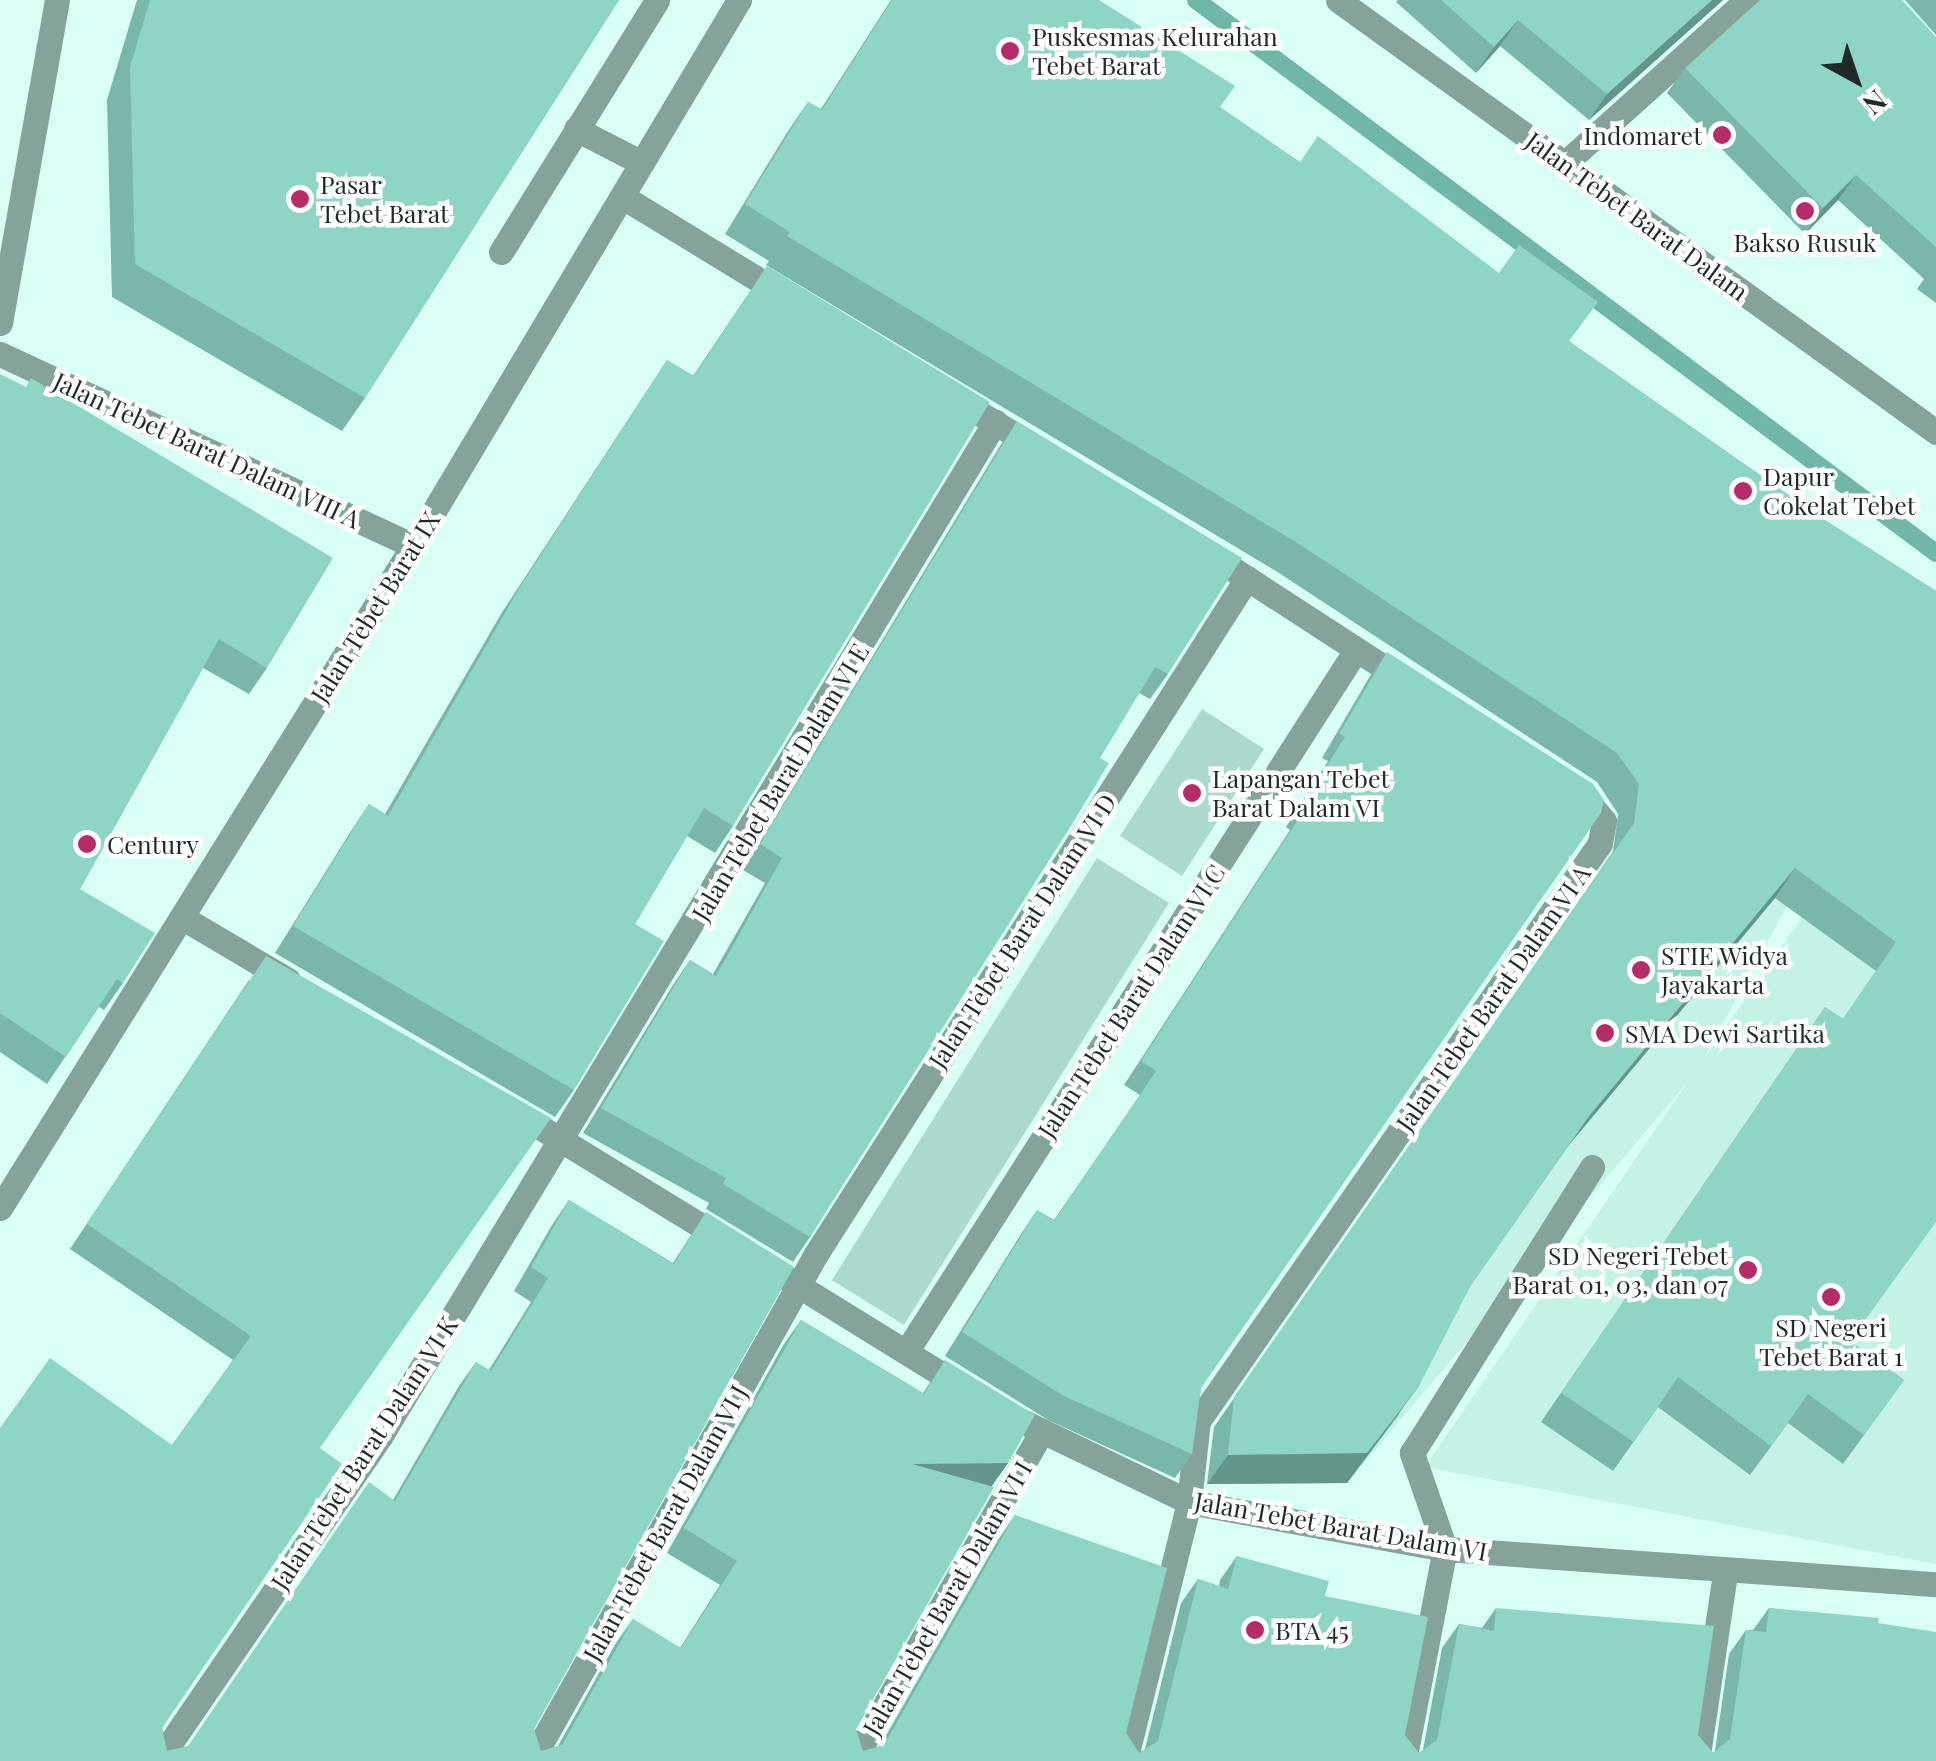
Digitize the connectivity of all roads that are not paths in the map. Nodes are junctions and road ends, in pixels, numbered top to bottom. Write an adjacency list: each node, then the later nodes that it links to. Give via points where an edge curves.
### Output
1 (57, 0): 12 (street)
2 (657, 0): 6 (street)
3 (738, 0): 7 (street, Jalan Tebet Barat IX)
4 (1338, 0): 8 (street, Jalan Tebet Barat Dalam)
5 (1748, 0): 8 (street)
6 (576, 128): 7 (street); 10 (street)
7 (642, 164): 9 (street, Jalan Tebet Barat IX)
8 (1564, 164): 16 (street, Jalan Tebet Barat Dalam)
9 (622, 197): 11 (street); 19 (street, Jalan Tebet Barat IX)
10 (501, 252)
11 (812, 312)
12 (0, 323)
13 (0, 354): 19 (street, Jalan Tebet Barat Dalam VIII A)
14 (928, 382): 15 (street)
15 (996, 422): 17 (street); 27 (street, Jalan Tebet Barat Dalam VI E)
16 (1936, 432)
17 (1062, 464)
18 (1180, 536): 20 (street)
19 (413, 546): 24 (street, Jalan Tebet Barat IX)
20 (1247, 578): 21 (street); 30 (street, Jalan Tebet Barat Dalam VI D)
21 (1356, 650): 22 (street); 31 (street, Jalan Tebet Barat Dalam VI C)
22 (1422, 692)
23 (1554, 775): 33 (street, Jalan Tebet Barat Dalam VI A, via 1588,796 1604,821 1600,843 1198,1421)
24 (183, 918): 25 (street); 29 (street, Jalan Tebet Barat IX)
25 (316, 996)
26 (497, 1102): 27 (street, Jalan Tebet Barat Dalam VI)
27 (563, 1140): 30 (street, Jalan Tebet Barat Dalam VI); 37 (street, Jalan Tebet Barat Dalam VI K, via 381,1435)
28 (1592, 1167): 34 (street, via 1412,1453)
29 (0, 1208)
30 (799, 1286): 31 (street, Jalan Tebet Barat Dalam VI); 38 (street, Jalan Tebet Barat Dalam VI J)
31 (906, 1352): 32 (street, Jalan Tebet Barat Dalam VI)
32 (1040, 1434): 33 (street, Jalan Tebet Barat Dalam VI); 39 (street, Jalan Tebet Barat Dalam VI I)
33 (1189, 1502): 34 (street, Jalan Tebet Barat Dalam VI); 40 (street, Jalan Tebet Barat Dalam VI A)
34 (1445, 1549): 35 (street, Jalan Tebet Barat Dalam VI); 41 (street)
35 (1725, 1574): 36 (street, Jalan Tebet Barat Dalam VI); 42 (street)
36 (1936, 1584)
37 (158, 1761)
38 (532, 1761)
39 (854, 1761)
40 (1125, 1761)
41 (1404, 1761)
42 (1697, 1761)

